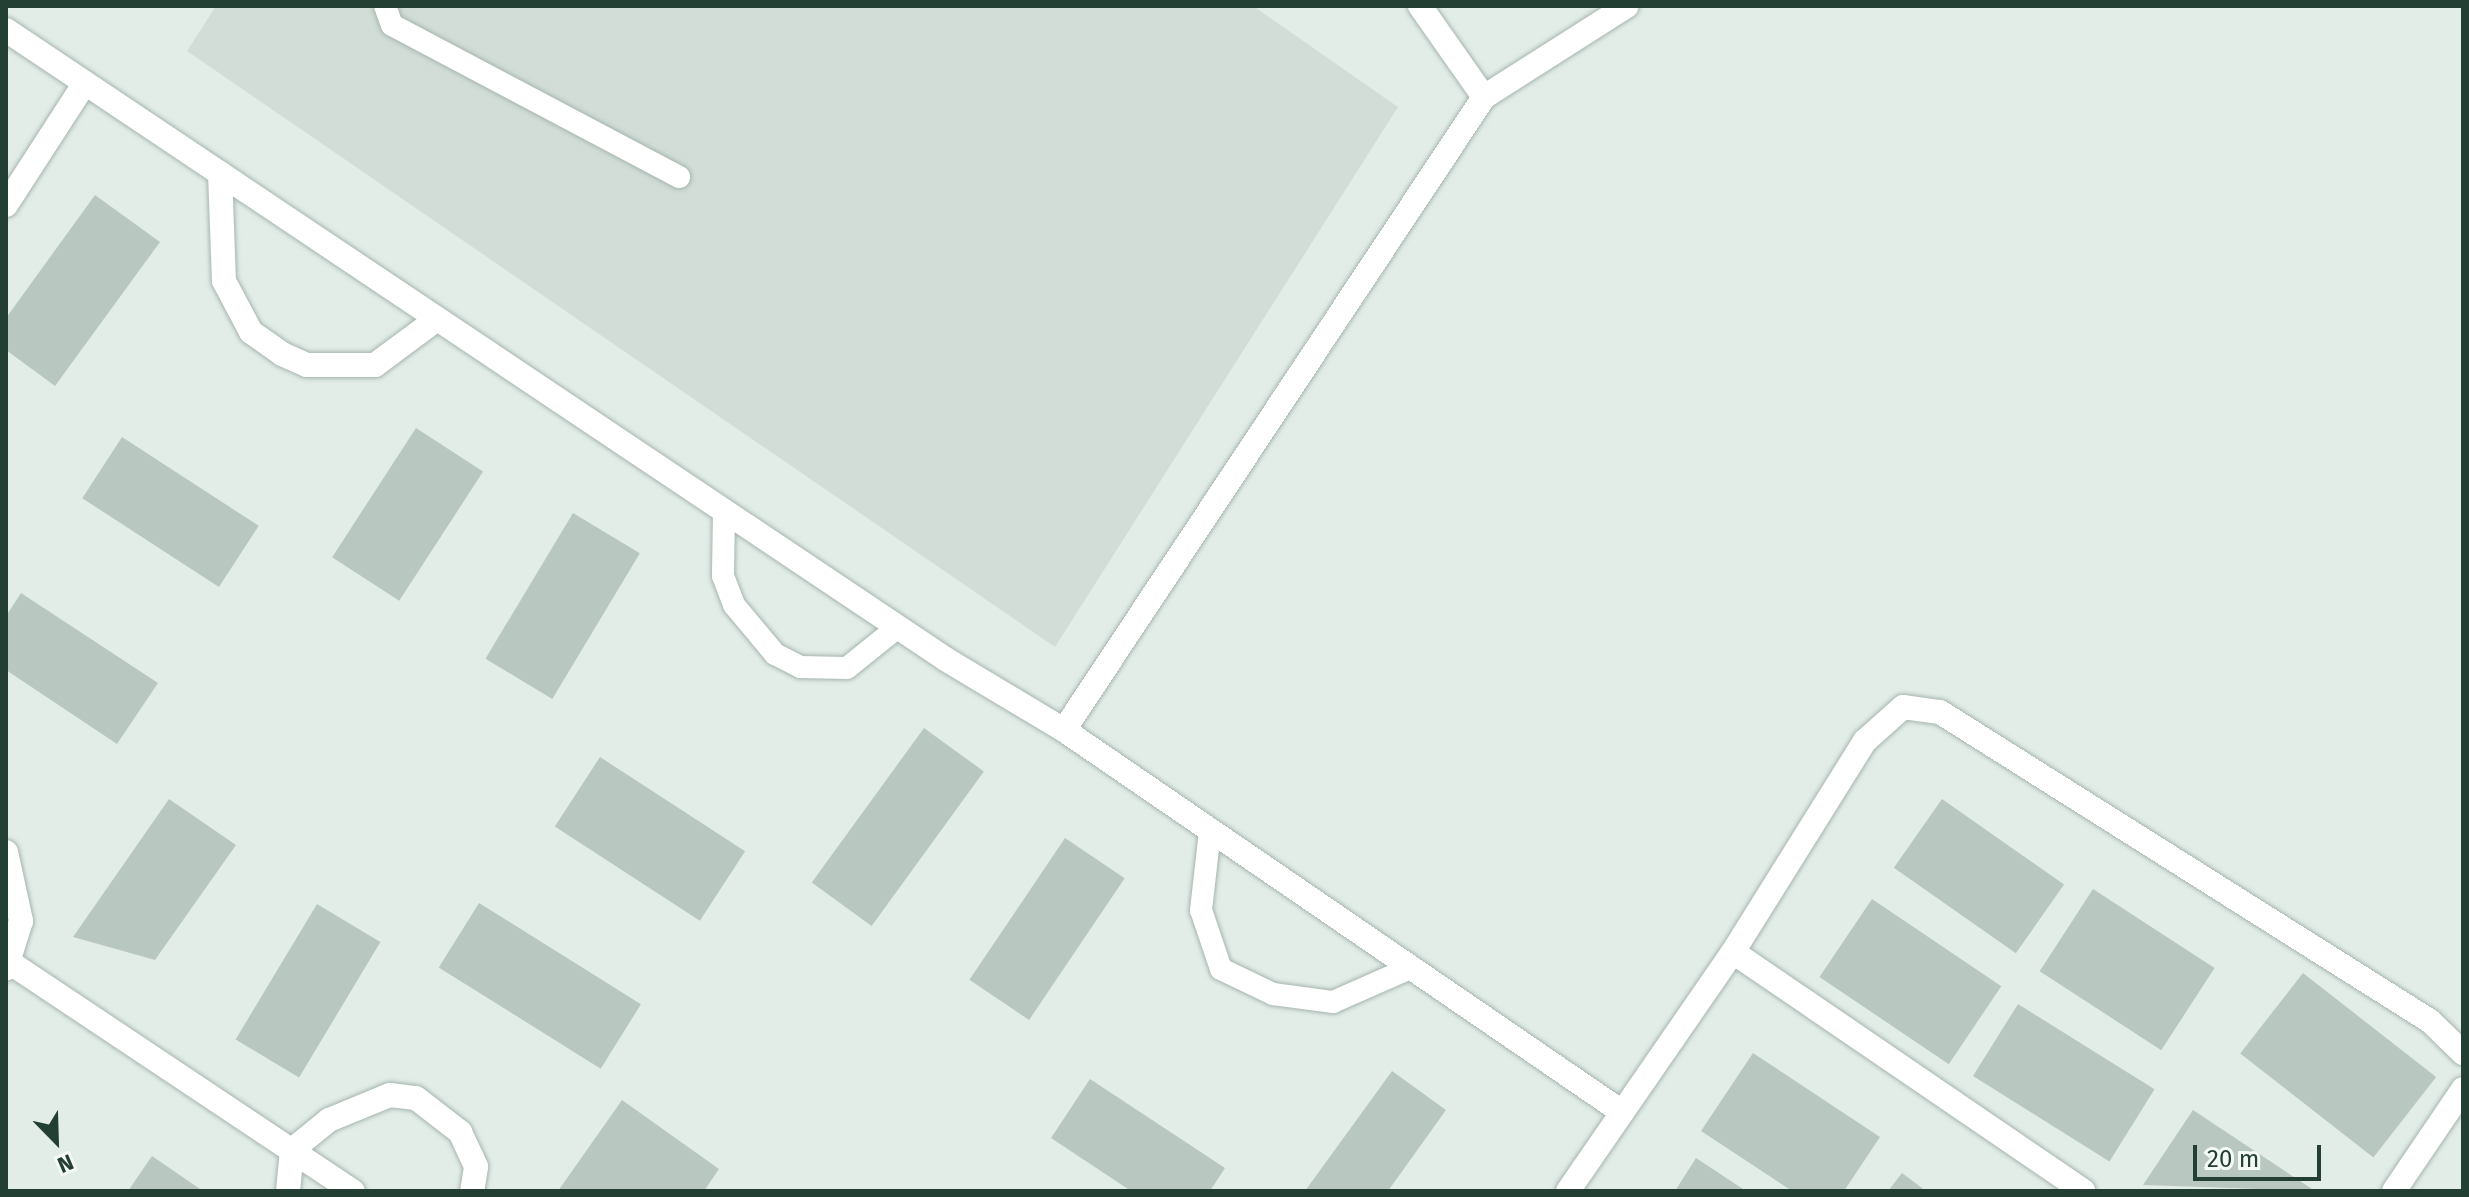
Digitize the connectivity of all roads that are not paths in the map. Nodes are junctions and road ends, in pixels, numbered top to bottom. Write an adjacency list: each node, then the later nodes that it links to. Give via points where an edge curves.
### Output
1 (385, 6): 8 (lane, via 392,25)
2 (1420, 6): 6 (street)
3 (1627, 6): 6 (street)
4 (6, 30): 5 (street)
5 (85, 83): 7 (street); 9 (street)
6 (1484, 97): 13 (street)
7 (220, 173): 10 (street); 10 (street, via 224,281 251,332 282,354 307,365 375,365)
8 (679, 177)
9 (6, 205)
10 (437, 319): 11 (street)
11 (724, 511): 12 (street); 12 (lane, via 723,576 734,605 775,654 800,667 847,668)
12 (898, 627): 13 (street)
13 (1064, 730): 14 (street)
14 (1210, 831): 18 (street); 18 (lane, via 1201,910 1221,969 1273,994 1333,1002)
15 (6, 852): 17 (street, via 20,892)
16 (1733, 952): 19 (street, via 1865,741 1889,713 1921,704 2430,1021); 21 (street); 27 (street)
17 (8, 964): 22 (street)
18 (1410, 968): 21 (street)
19 (2463, 1053)
20 (2463, 1089): 28 (street)
21 (1619, 1110): 26 (street)
22 (292, 1150): 23 (street); 24 (street); 25 (street, via 366,1100 416,1098 471,1147)
23 (288, 1191)
24 (353, 1191)
25 (472, 1191)
26 (1568, 1191)
27 (2083, 1191)
28 (2394, 1191)

